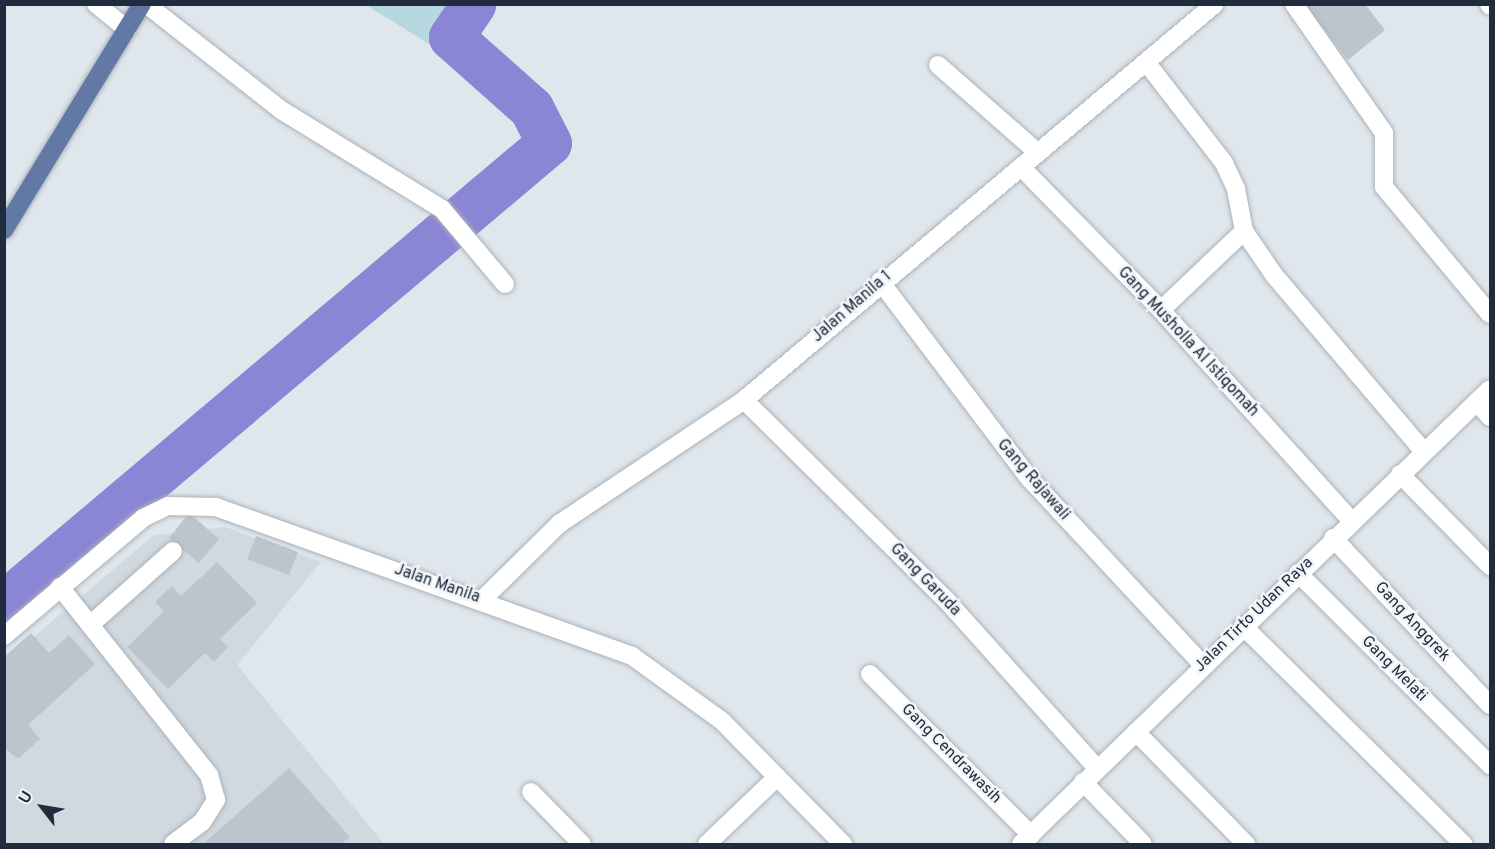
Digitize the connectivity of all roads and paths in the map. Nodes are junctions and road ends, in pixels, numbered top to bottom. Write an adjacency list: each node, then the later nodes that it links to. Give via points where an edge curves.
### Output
1 (96, 4): 6 (street)
2 (142, 4): 6 (main road)
3 (146, 4): 14 (street, via 281,110 442,209)
4 (1215, 4): 7 (street, Jalan Manila 1)
5 (1294, 4): 16 (street, via 1384,133 1384,187)
6 (127, 29): 11 (main road)
7 (1146, 62): 9 (street, Jalan Manila 1); 12 (street, via 1224,163 1236,189)
8 (938, 65): 9 (street)
9 (1037, 152): 10 (street, Jalan Manila 1)
10 (1021, 167): 13 (street, Jalan Manila 1); 15 (street, Gang Musholla Al Istiqomah)
11 (4, 230)
12 (1244, 231): 15 (street); 21 (street, via 1300,311)
13 (880, 281): 18 (street, Jalan Manila 1); 33 (street, Gang Rajawali, via 1030,479)
14 (505, 284)
15 (1161, 310): 23 (street, Gang Musholla Al Istiqomah)
16 (1491, 314)
17 (1491, 389): 19 (street, Jalan Tirto Udan Raya)
18 (744, 400): 29 (street, Jalan Manila 1, via 577,509); 38 (street, Gang Garuda, via 947,601)
19 (1477, 402): 20 (street); 21 (street, Jalan Tirto Udan Raya)
20 (1491, 417)
21 (1423, 451): 22 (street, Jalan Tirto Udan Raya)
22 (1400, 474): 23 (street, Jalan Tirto Udan Raya); 26 (street)
23 (1351, 520): 24 (street, Jalan Tirto Udan Raya)
24 (1334, 538): 27 (street, Jalan Tirto Udan Raya); 35 (street, Gang Anggrek)
25 (173, 551): 30 (street)
26 (1491, 566)
27 (1298, 573): 31 (street, Jalan Tirto Udan Raya); 37 (street, Gang Melati)
28 (60, 587): 29 (street, Jalan Manila, via 143,518 168,506 192,503 216,507); 30 (street); 32 (street, Jalan Manila)
29 (483, 599): 39 (street, Jalan Manila, via 653,668 722,721)
30 (90, 625): 43 (street, via 209,775 216,800 202,822)
31 (1243, 626): 33 (street, Jalan Tirto Udan Raya); 49 (street)
32 (4, 636)
33 (1203, 665): 36 (street, Jalan Tirto Udan Raya)
34 (870, 674): 42 (street, Gang Cendrawasih)
35 (1491, 705)
36 (1136, 732): 38 (street, Jalan Tirto Udan Raya); 48 (street)
37 (1491, 765)
38 (1097, 768): 40 (street, Jalan Tirto Udan Raya)
39 (777, 777): 45 (street); 46 (street, Jalan Manila)
40 (1083, 782): 42 (street, Jalan Tirto Udan Raya); 47 (street)
41 (531, 792): 44 (street)
42 (1026, 840)
43 (173, 844)
44 (582, 844)
45 (707, 844)
46 (843, 844)
47 (1143, 844)
48 (1246, 844)
49 (1462, 844)

